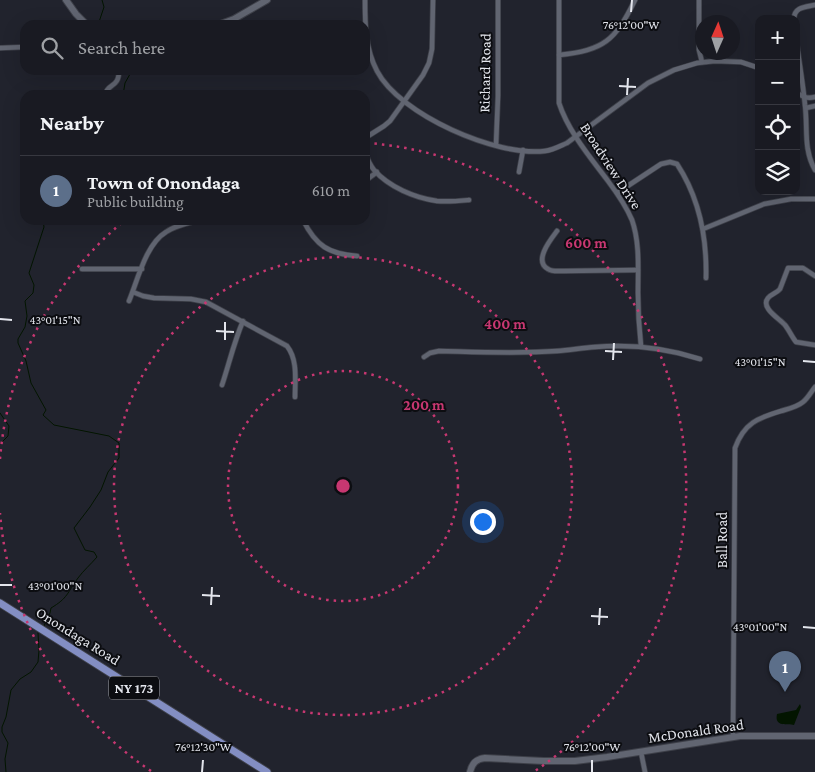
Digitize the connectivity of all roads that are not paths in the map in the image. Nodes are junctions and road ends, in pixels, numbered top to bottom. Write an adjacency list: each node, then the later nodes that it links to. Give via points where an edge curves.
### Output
1 (66, 0): 11 (street)
2 (268, 0): 12 (street)
3 (365, 0): 13 (street)
4 (432, 0): 26 (street, via 429,63)
5 (498, 0): 31 (street, Richard Road)
6 (559, 0): 17 (street, Broadview Drive)
7 (635, 0): 17 (street, via 609,39 582,52)
8 (699, 0): 19 (street)
9 (815, 5): 10 (street, via 799,9)
10 (794, 15)
11 (82, 20)
12 (231, 20)
13 (366, 20)
14 (20, 47): 15 (street)
15 (0, 48)
16 (370, 55): 26 (street, via 388,87)
17 (558, 55): 30 (street, Broadview Drive, via 559,103)
18 (799, 60): 25 (street)
19 (702, 62): 20 (street, via 731,60); 30 (street, via 674,70 648,83)
20 (755, 67)
21 (118, 75): 22 (street, via 116,83)
22 (107, 90)
23 (800, 95): 25 (street)
24 (815, 97): 25 (street)
25 (804, 98): 28 (street)
26 (404, 101): 29 (street, via 390,121); 31 (street, via 419,113 458,133)
27 (815, 106): 28 (street)
28 (806, 108): 34 (street, via 807,148)
29 (370, 135)
30 (576, 136): 32 (street, via 547,151); 38 (street, Broadview Drive)
31 (496, 145): 32 (street)
32 (523, 150): 36 (street)
33 (370, 163): 35 (street)
34 (815, 170)
35 (377, 172): 37 (street); 40 (street, via 390,183 416,196 439,201)
36 (519, 172)
37 (370, 177)
38 (617, 193): 43 (street, via 661,164 677,164); 48 (street, Broadview Drive, via 635,232)
39 (815, 199): 43 (street, via 764,204)
40 (469, 200)
41 (182, 225): 47 (street, via 164,233 153,244)
42 (306, 225): 45 (street, via 320,244 338,253)
43 (703, 229): 50 (street)
44 (557, 231): 48 (street, via 542,256 546,268 564,272)
45 (357, 256)
46 (82, 269): 47 (street)
47 (142, 269): 51 (street)
48 (638, 270): 55 (street, Broadview Drive)
49 (815, 276): 54 (street, via 803,268 788,268 780,289 768,296 766,305 796,342)
50 (706, 278)
51 (133, 292): 52 (street); 53 (street, via 154,298 200,300)
52 (130, 301)
53 (243, 321): 58 (street); 60 (street, via 290,349 295,364)
54 (815, 345)
55 (641, 346): 56 (street, via 557,351 439,351); 57 (street)
56 (424, 357)
57 (700, 359)
58 (222, 385)
59 (815, 387): 63 (street, Ball Road, via 802,403 750,424 735,448)
60 (295, 397)
61 (0, 603): 65 (main road, Onondaga Road / NY 173)
62 (815, 736): 63 (street, McDonald Road)
63 (732, 737): 64 (street, McDonald Road)
64 (641, 752): 66 (street, McDonald Road, via 561,762 485,758 472,764); 67 (street)
65 (268, 772)
66 (470, 772)
67 (645, 772)

